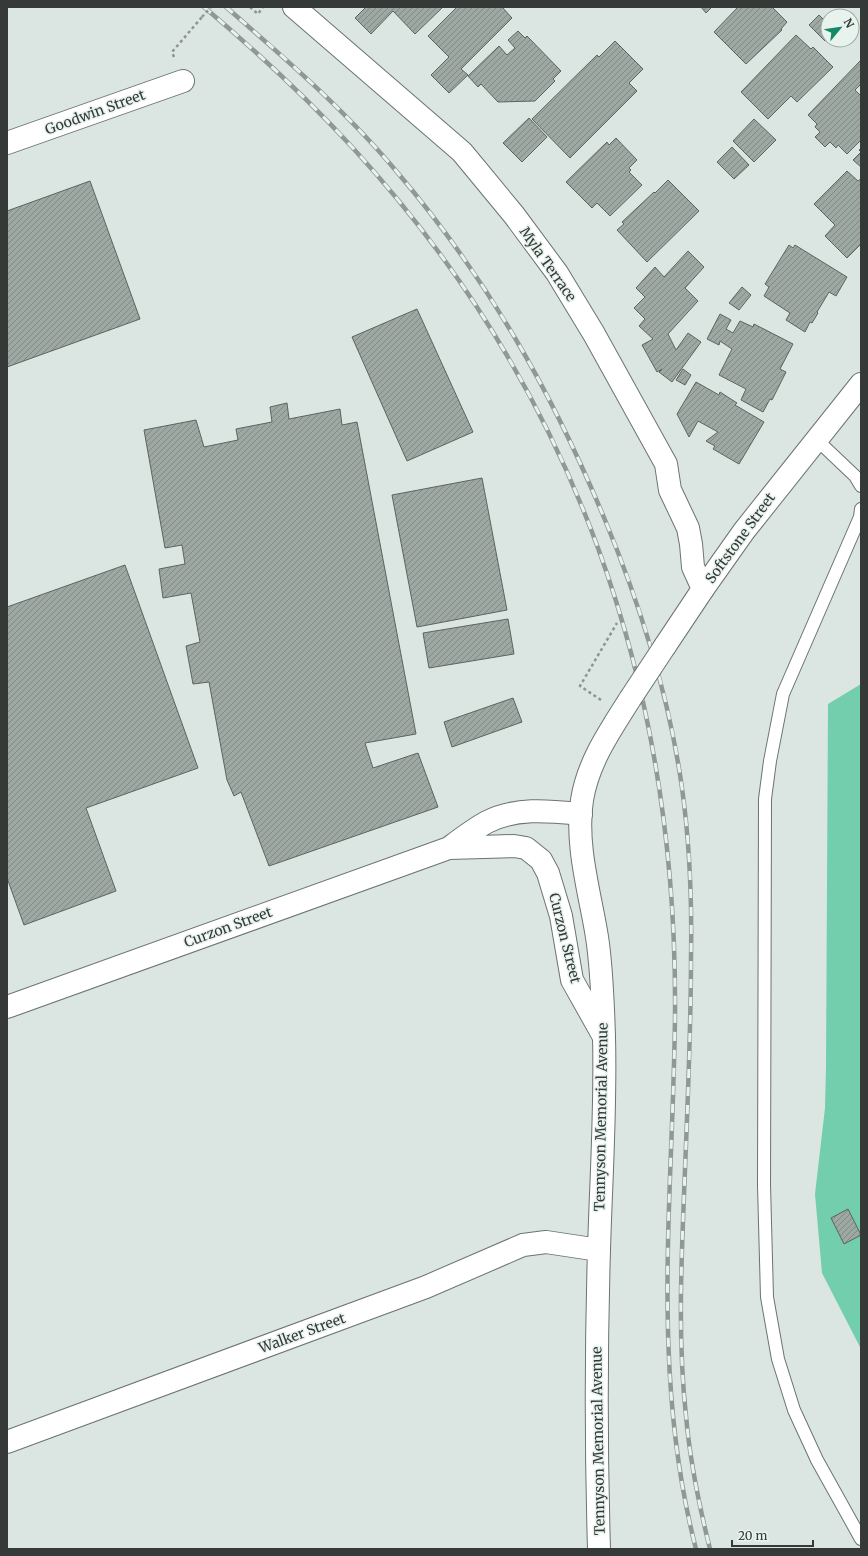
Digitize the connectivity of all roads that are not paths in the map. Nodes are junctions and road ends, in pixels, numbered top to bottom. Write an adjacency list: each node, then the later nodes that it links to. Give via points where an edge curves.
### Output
1 (294, 7): 8 (street, Myla Terrace, via 462,152 557,273 666,464 670,490 688,528 694,567)
2 (183, 81): 3 (street, Goodwin Street)
3 (7, 143)
4 (861, 384): 5 (street, Softstone Street)
5 (816, 439): 6 (lane, via 855,476); 8 (street, Softstone Street)
6 (861, 486)
7 (861, 509): 16 (lane, via 860,517 783,694 770,761 765,799 764,1161 767,1297 778,1359 794,1410 817,1460)
8 (703, 589): 9 (street, Softstone Street, bridge)
9 (630, 698): 10 (street, Tennyson Memorial Avenue, via 590,769)
10 (581, 814): 11 (street, Curzon Street, via 534,811 514,814 488,822); 13 (street, Tennyson Memorial Avenue, via 582,847 600,954)
11 (448, 848): 12 (street, Curzon Street); 13 (street, Curzon Street, via 514,846 526,848 541,860 548,873 561,916 572,980)
12 (7, 1007)
13 (604, 1037): 14 (street, Tennyson Memorial Avenue)
14 (599, 1250): 15 (street, Walker Street, via 546,1242 523,1245 426,1287); 17 (street, Tennyson Memorial Avenue, via 596,1456)
15 (7, 1442)
16 (861, 1539)
17 (599, 1549)

